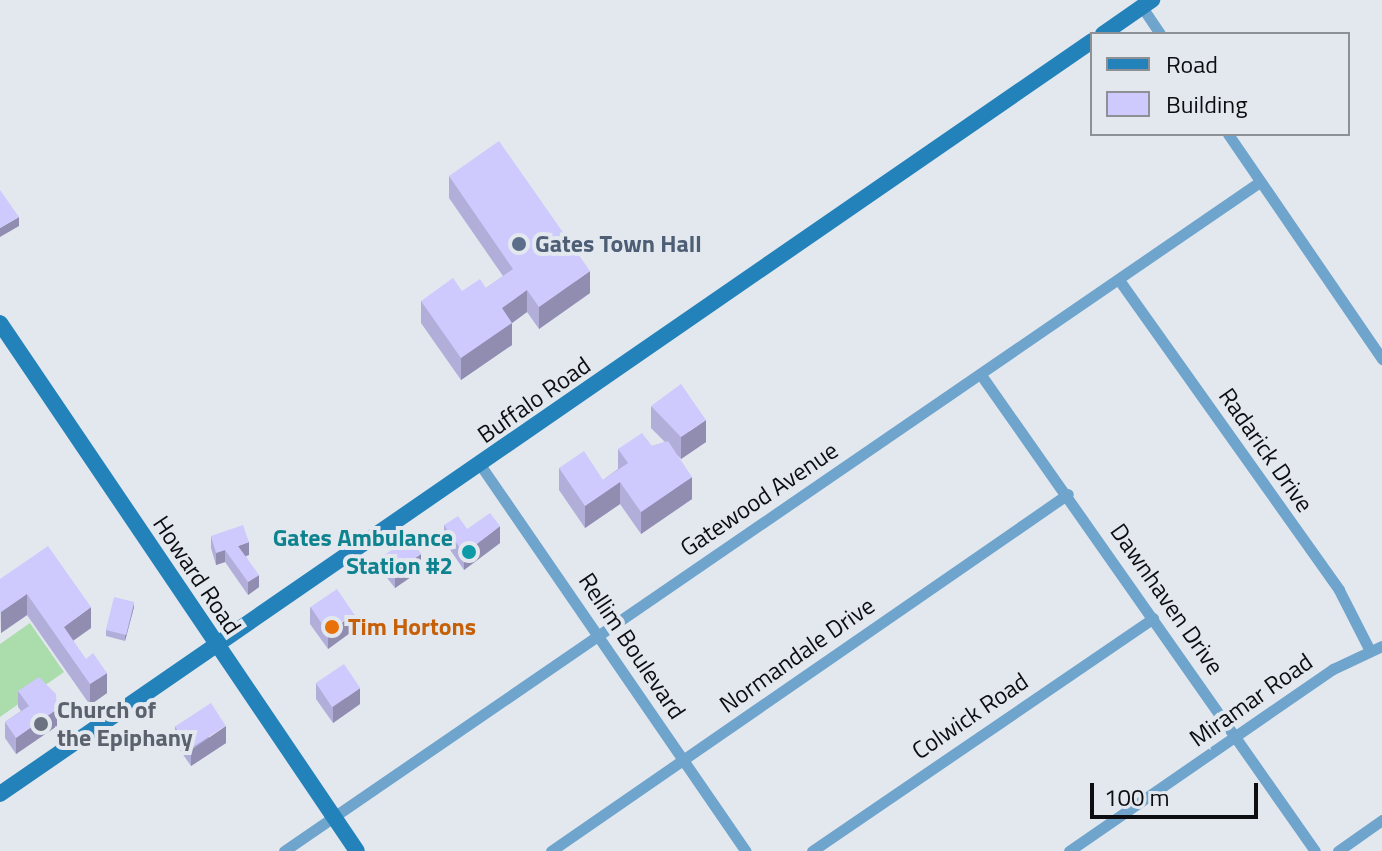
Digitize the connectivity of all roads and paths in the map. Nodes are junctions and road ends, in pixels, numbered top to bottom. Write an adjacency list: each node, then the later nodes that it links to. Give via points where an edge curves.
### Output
1 (1147, 4): 2 (main road); 3 (street)
2 (1106, 32)
3 (1159, 32)
4 (1090, 42): 11 (main road, Buffalo Road)
5 (1229, 136): 6 (street)
6 (1258, 183): 7 (street, Gatewood Avenue); 9 (street)
7 (1119, 280): 10 (street, Gatewood Avenue); 17 (street, Radarick Drive, via 1339,590)
8 (0, 323): 15 (main road, Howard Road)
9 (1382, 359)
10 (981, 375): 12 (street, Dawnhaven Drive); 14 (street, Gatewood Avenue)
11 (481, 466): 14 (street, Rellim Boulevard); 15 (main road, Buffalo Road)
12 (1068, 494): 13 (street, Dawnhaven Drive); 19 (street, Normandale Drive)
13 (1153, 618): 18 (street, Dawnhaven Drive); 27 (street, Colwick Road)
14 (599, 635): 19 (street, Rellim Boulevard); 21 (street, Gatewood Avenue)
15 (215, 644): 20 (main road, Buffalo Road); 21 (main road, Howard Road)
16 (1382, 646): 17 (street, Miramar Road)
17 (1369, 649): 18 (street, Miramar Road)
18 (1236, 737): 28 (street, Miramar Road); 29 (street, Dawnhaven Drive)
19 (682, 761): 25 (street, Normandale Drive); 26 (street, Rellim Boulevard)
20 (0, 794)
21 (334, 817): 23 (street, Gatewood Avenue); 24 (main road, Howard Road)
22 (1382, 820): 30 (street)
23 (284, 851)
24 (357, 851)
25 (551, 851)
26 (746, 851)
27 (812, 851)
28 (1069, 851)
29 (1315, 851)
30 (1338, 851)

